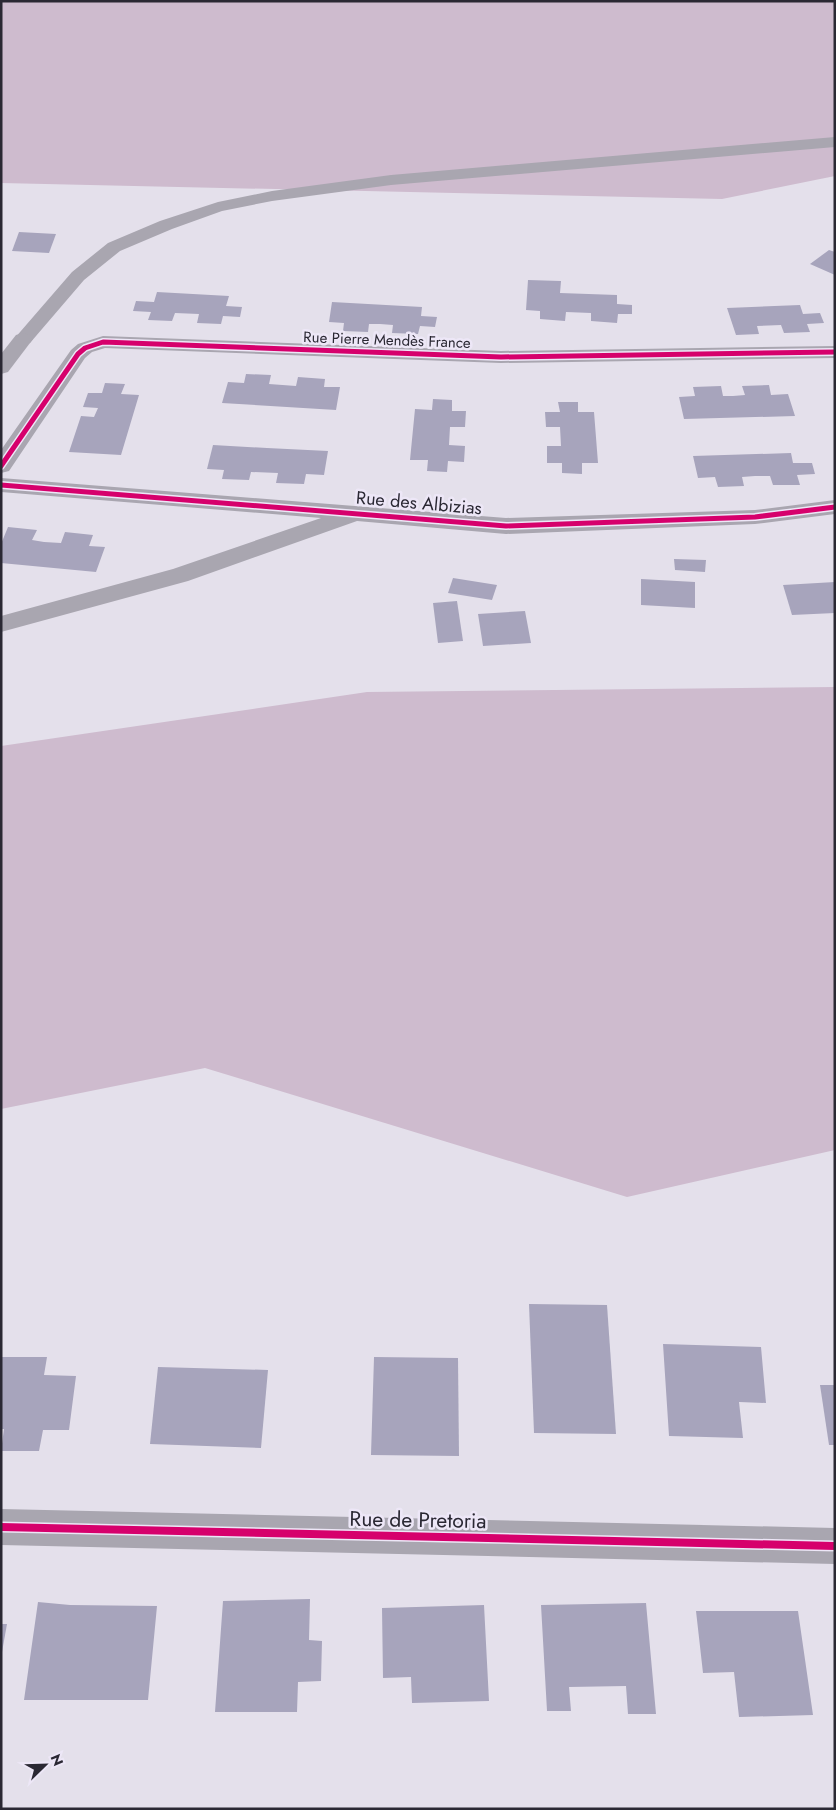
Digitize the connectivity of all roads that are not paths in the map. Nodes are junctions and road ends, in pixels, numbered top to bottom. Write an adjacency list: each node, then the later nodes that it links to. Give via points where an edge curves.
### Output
1 (835, 142): 2 (lane, via 391,180 272,196 218,207 114,247 78,276)
2 (23, 339): 4 (street)
3 (835, 352): 5 (street, Rue Pierre Mendès France, via 501,357 103,342 78,354)
4 (1, 368)
5 (1, 466)
6 (1, 485): 8 (street, Rue des Albizias)
7 (835, 507): 8 (street, Rue des Albizias, via 755,517 506,526)
8 (357, 513): 9 (street, via 180,575)
9 (1, 624)
10 (1, 1527): 11 (street, Rue de Pretoria)
11 (835, 1546)

